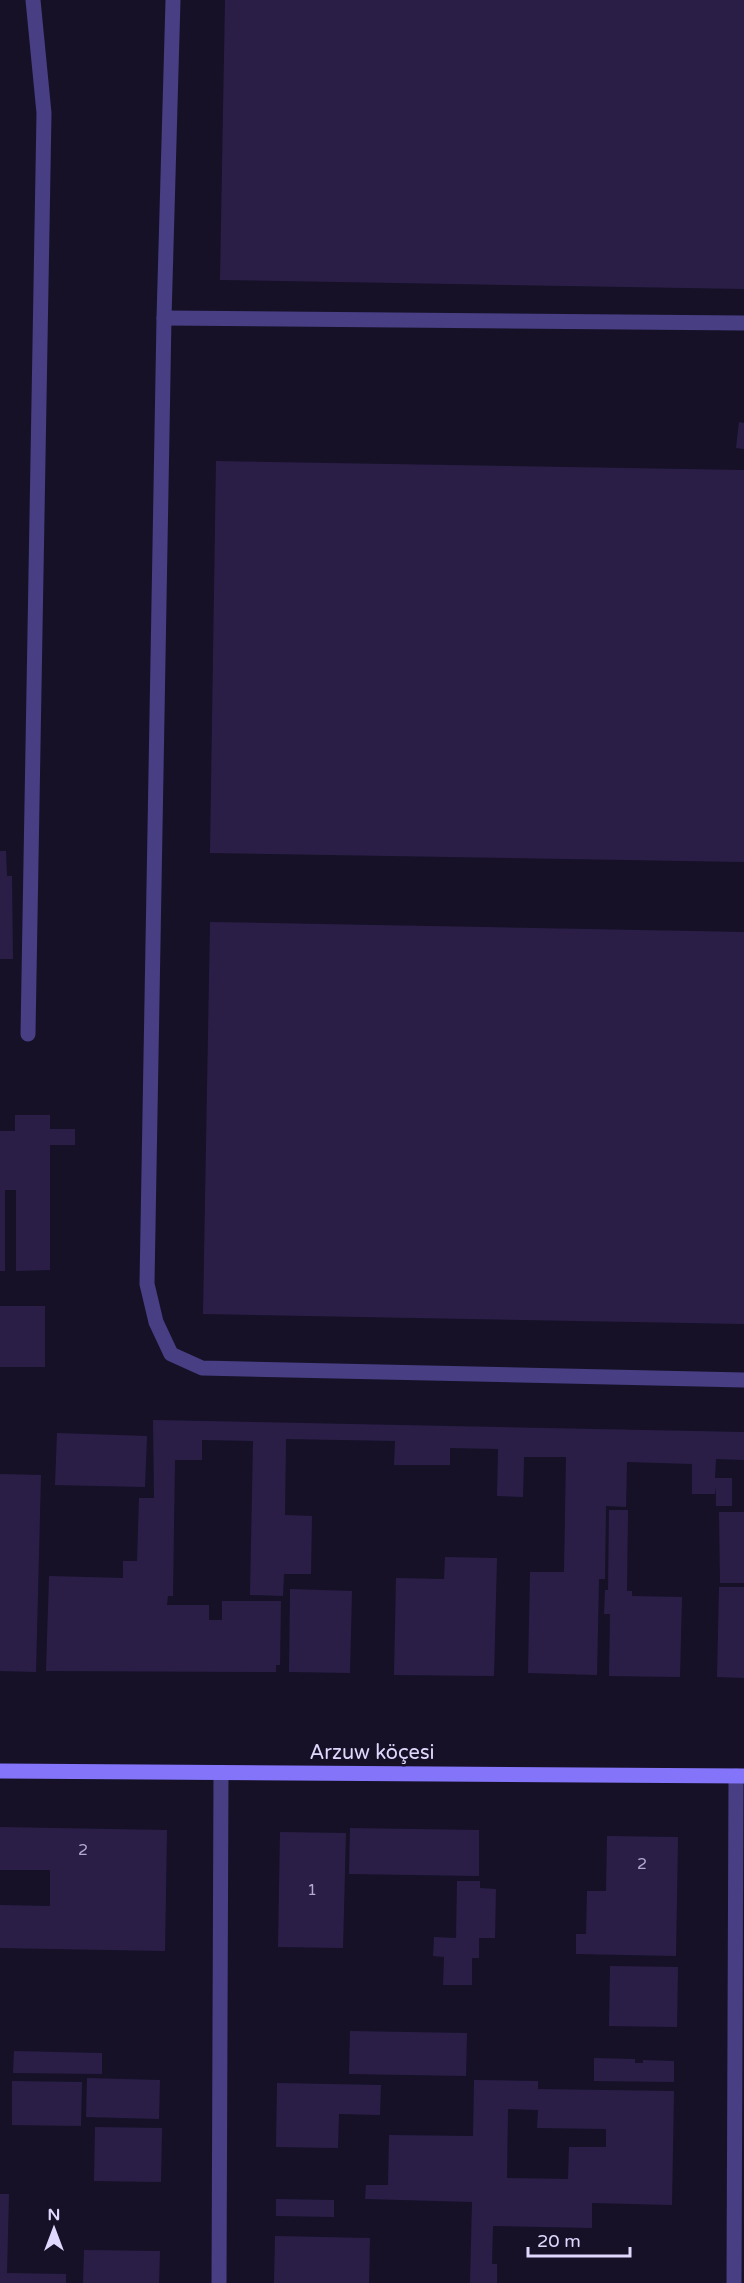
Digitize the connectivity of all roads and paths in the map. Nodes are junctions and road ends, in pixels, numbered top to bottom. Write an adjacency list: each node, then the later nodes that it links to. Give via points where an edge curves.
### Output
1 (33, 0): 5 (street, via 44,113)
2 (173, 0): 3 (street)
3 (164, 318): 4 (street); 6 (street, via 147,1284 156,1322 171,1353 202,1368)
4 (744, 323)
5 (27, 1034)
6 (744, 1380)
7 (0, 1771): 8 (street, Arzuw köçesi)
8 (221, 1773): 9 (street, Arzuw köçesi); 10 (street)
9 (740, 1776): 11 (street)
10 (219, 2283)
11 (734, 2283)

